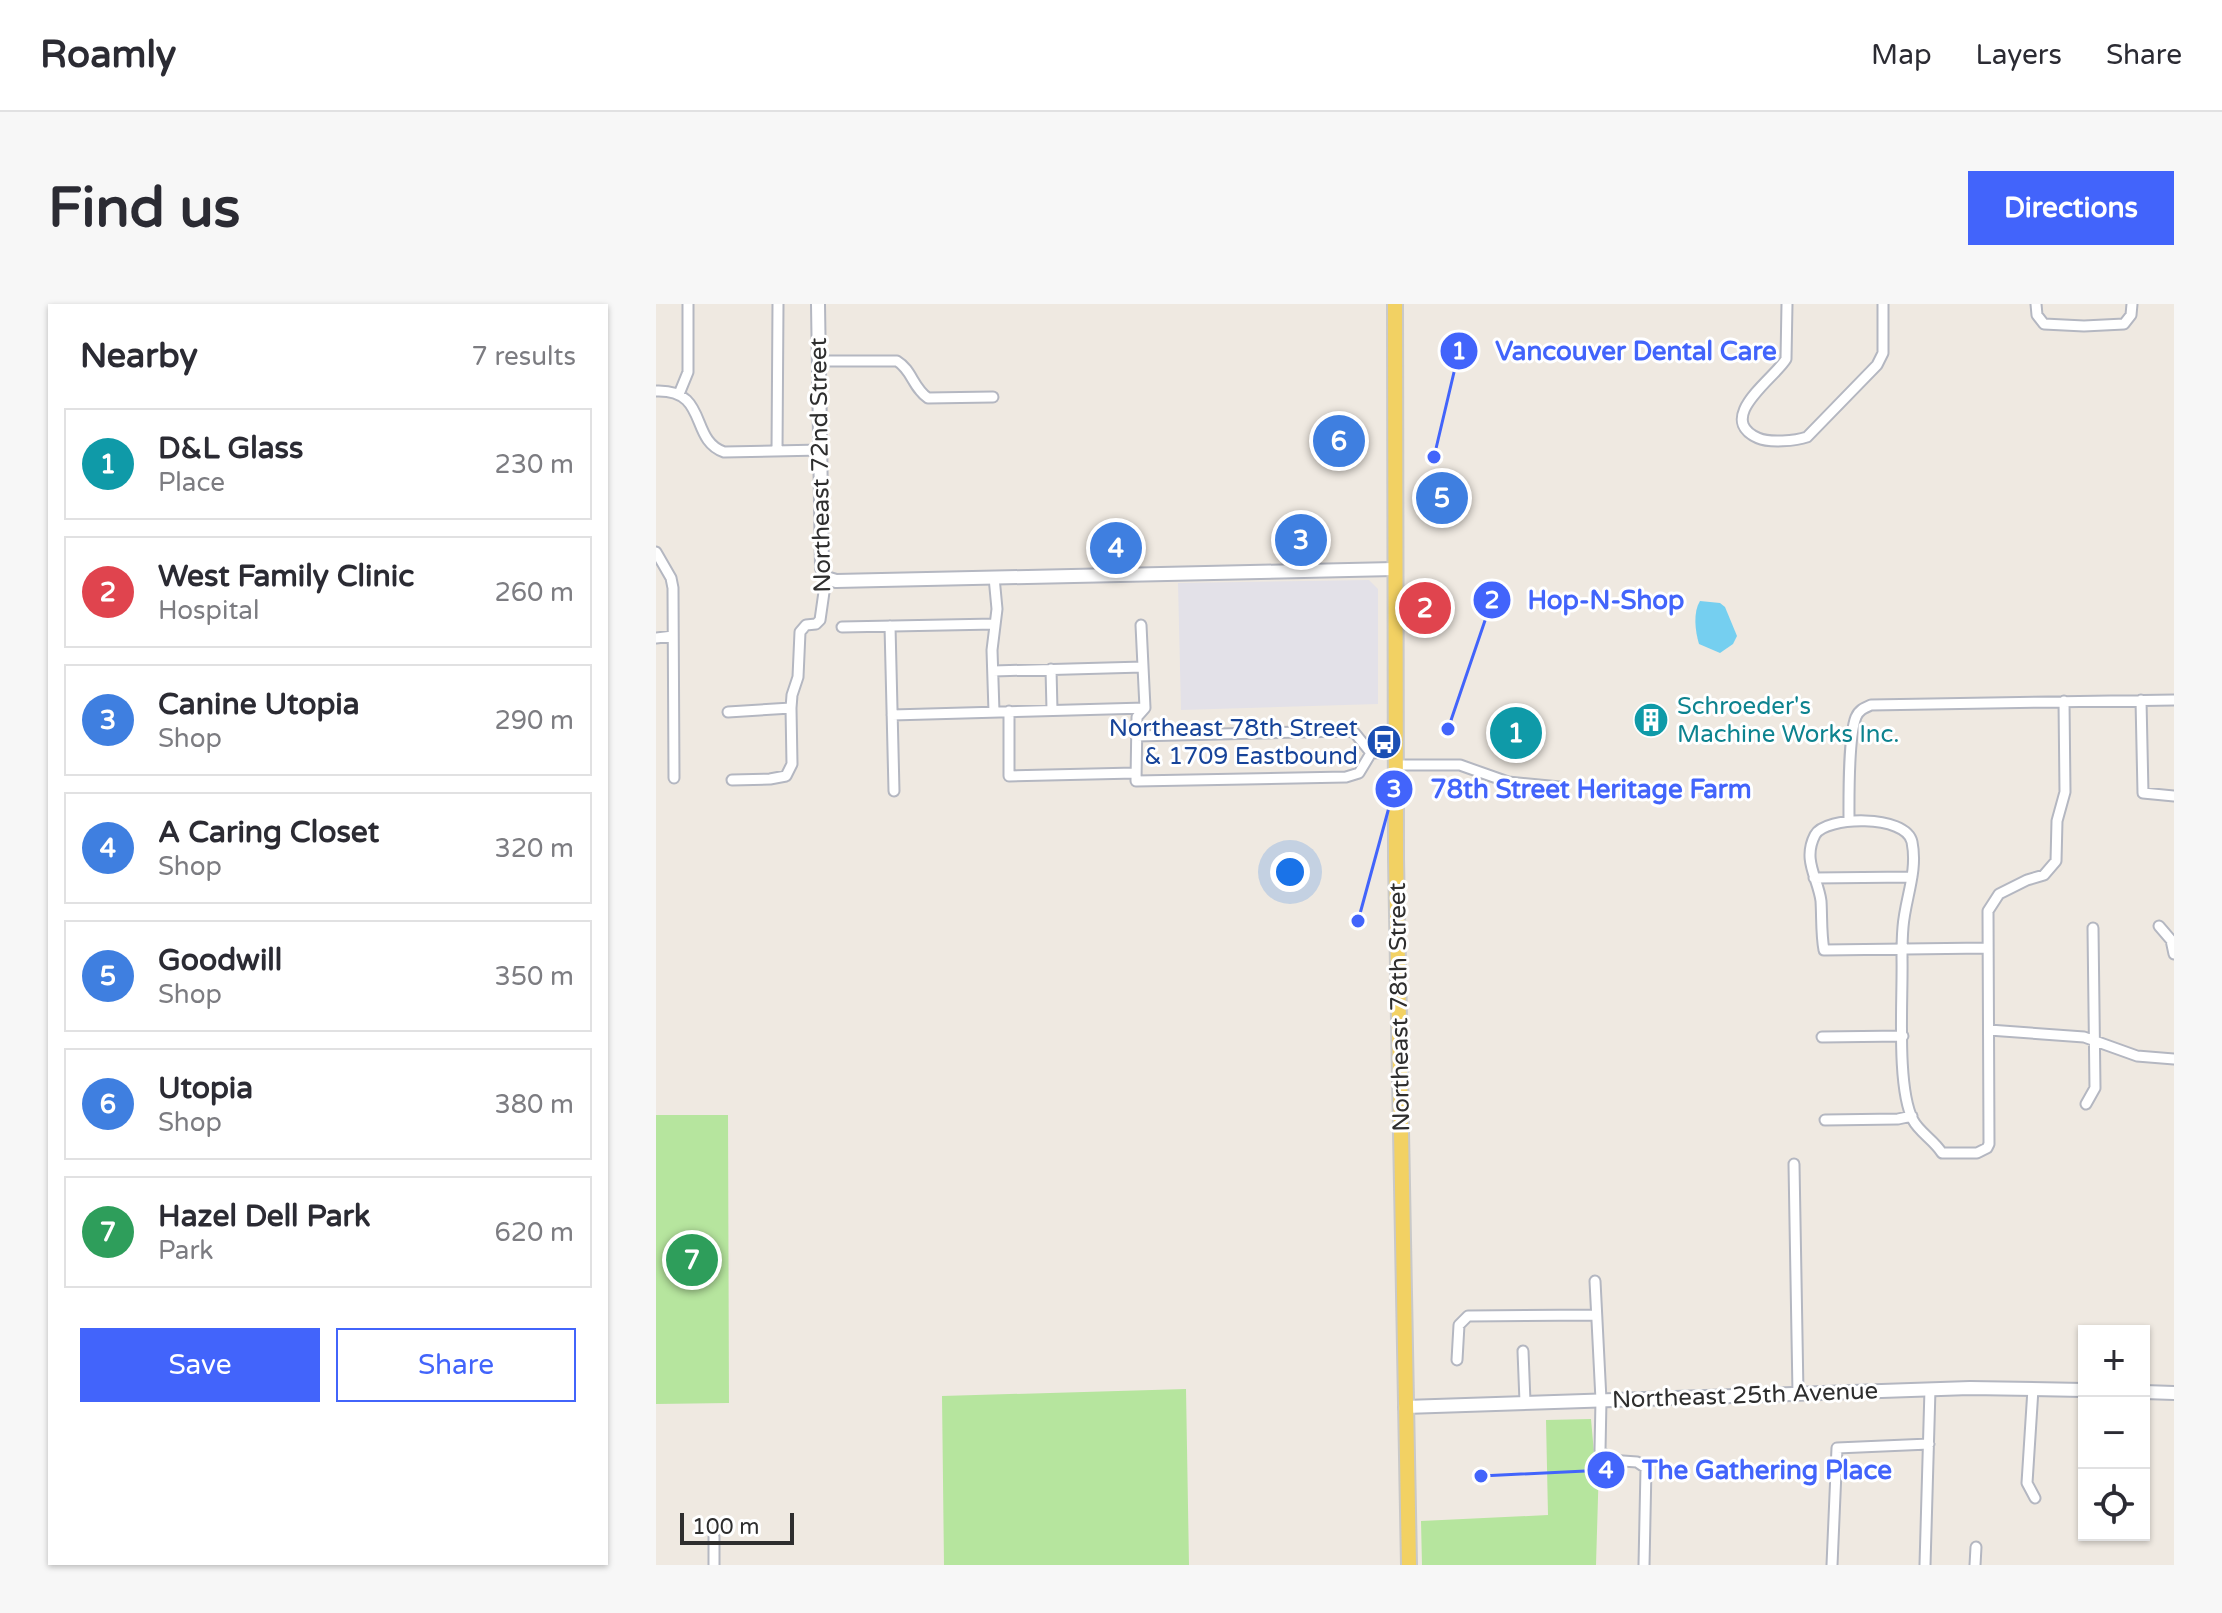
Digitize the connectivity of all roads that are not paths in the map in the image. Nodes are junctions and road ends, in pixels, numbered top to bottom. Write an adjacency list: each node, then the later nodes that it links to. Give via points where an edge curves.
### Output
1 (688, 304): 11 (street, via 688,372)
2 (778, 304): 14 (street)
3 (818, 304): 9 (street, Northeast 72nd Street)
4 (1395, 304): 16 (main road, Northeast 78th Street)
5 (1787, 304): 6 (street, via 1786,359 1744,407 1744,423 1764,439 1805,438 1880,361)
6 (1883, 304)
7 (2036, 304): 8 (street, via 2040,321 2050,326 2114,326 2128,320)
8 (2132, 304)
9 (819, 361): 12 (street, via 897,361 928,398); 13 (street, Northeast 72nd Street)
10 (656, 391): 11 (street)
11 (679, 394): 14 (street, via 716,449)
12 (993, 397)
13 (821, 450): 14 (street); 18 (street, Northeast 72nd Street)
14 (777, 451)
15 (656, 552): 23 (street, via 672,582)
16 (1394, 569): 17 (street); 40 (main road, Northeast 78th Street)
17 (994, 577): 18 (street); 19 (street)
18 (826, 578): 31 (street, Northeast 72nd Street, via 820,620 800,632)
19 (995, 624): 21 (street); 27 (street)
20 (1141, 625): 25 (street)
21 (890, 626): 22 (street); 37 (street)
22 (842, 627)
23 (673, 636): 24 (street); 42 (street)
24 (656, 638)
25 (1143, 667): 26 (street); 32 (street)
26 (1051, 669): 27 (street); 33 (street)
27 (993, 671): 36 (street)
28 (2141, 700): 29 (street); 30 (street); 46 (street, via 2143,793)
29 (2174, 700)
30 (2064, 701): 47 (street, via 1871,705 1859,712 1855,723); 52 (street, via 2065,792 2057,821 2056,861 2044,875 2014,885 1992,901)
31 (791, 708): 35 (street); 43 (street, via 792,764 786,776)
32 (1145, 708): 33 (street); 38 (street, via 1137,717)
33 (1052, 710): 34 (street)
34 (1009, 711): 36 (street); 41 (street, via 1009,776)
35 (728, 712)
36 (994, 712): 37 (street)
37 (892, 715): 45 (street)
38 (1136, 736): 39 (street, via 1343,731 1354,732); 41 (street)
39 (1371, 753): 40 (street); 41 (street, via 1359,773 1346,777 1136,781)
40 (1396, 759): 44 (street, via 1460,765 1515,783); 76 (main road, Northeast 78th Street)
41 (1135, 773)
42 (674, 778)
43 (732, 780)
44 (1560, 787)
45 (894, 791)
46 (2174, 796)
47 (1849, 821): 48 (street, via 1901,827 1913,844); 49 (street, via 1817,831 1812,846)
48 (1912, 877): 49 (street); 53 (street)
49 (1814, 878): 53 (street, via 1824,950)
50 (2159, 926): 54 (street)
51 (2093, 928): 58 (street)
52 (1987, 948): 53 (street); 55 (street)
53 (1902, 950): 56 (street)
54 (2174, 954)
55 (1989, 1030): 58 (street); 61 (street, via 1987,1148 1942,1153)
56 (1903, 1036): 57 (street); 61 (street, via 1904,1090)
57 (1822, 1037)
58 (2094, 1040): 59 (street, via 2137,1056); 60 (street, via 2095,1088)
59 (2174, 1059)
60 (2086, 1104)
61 (1912, 1116): 62 (street)
62 (1825, 1120)
63 (1794, 1164): 72 (street)
64 (1595, 1281): 65 (street)
65 (1595, 1315): 67 (street, via 1468,1316 1459,1325); 74 (street)
66 (1523, 1351): 75 (street)
67 (1457, 1360)
68 (1930, 1389): 69 (street, Northeast 25th Avenue); 72 (street, Northeast 25th Avenue); 77 (street)
69 (2033, 1389): 70 (street, Northeast 25th Avenue); 78 (street, via 2027,1483)
70 (2078, 1390)
71 (2150, 1392): 73 (street)
72 (1798, 1393): 74 (street, Northeast 25th Avenue)
73 (2174, 1393)
74 (1601, 1400): 75 (street, Northeast 25th Avenue); 83 (street, via 1601,1453 1609,1460 1640,1462 1647,1471)
75 (1525, 1402): 76 (street, Northeast 25th Avenue)
76 (1405, 1407): 82 (main road, Northeast 78th Street)
77 (1929, 1444): 84 (street, via 1837,1448); 85 (street)
78 (2035, 1498)
79 (714, 1537): 81 (street)
80 (1976, 1547): 86 (street)
81 (714, 1565)
82 (1409, 1565)
83 (1644, 1565)
84 (1832, 1565)
85 (1925, 1565)
86 (1975, 1565)

